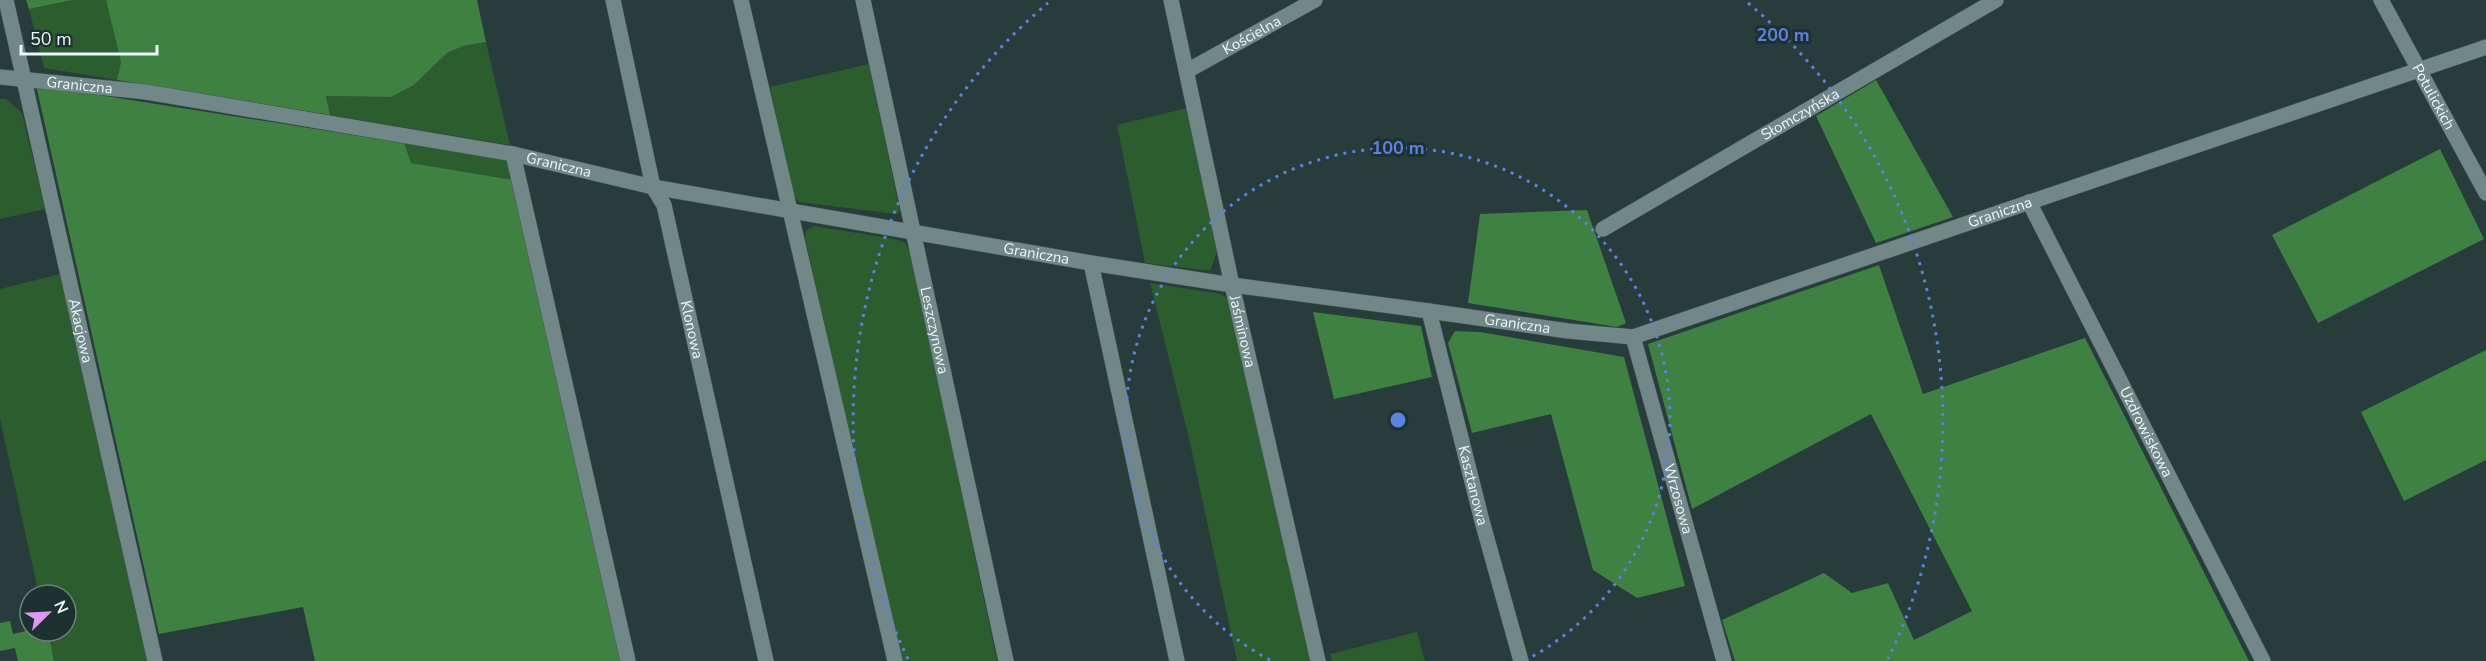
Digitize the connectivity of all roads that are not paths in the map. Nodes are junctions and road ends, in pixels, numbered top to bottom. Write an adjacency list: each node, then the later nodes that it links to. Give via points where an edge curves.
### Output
1 (6, 0): 13 (street, Akacjowa)
2 (613, 0): 15 (street, Klonowa)
3 (741, 0): 18 (street)
4 (863, 0): 20 (street, Leszczynowa)
5 (1171, 0): 11 (street, Jaśminowa)
6 (1315, 0): 11 (street, Kościelna)
7 (1996, 0): 19 (street, Słomczyńska)
8 (2381, 0): 10 (street, Potulickich)
9 (2486, 47): 10 (street, Graniczna)
10 (2421, 70): 16 (street, Potulickich); 17 (street, Graniczna)
11 (1187, 71): 22 (street, Jaśminowa)
12 (0, 77): 13 (street, Graniczna)
13 (24, 78): 14 (street, Graniczna, via 146,92); 25 (street, Akacjowa)
14 (513, 154): 15 (street, Graniczna); 26 (street, Graniczna)
15 (653, 187): 18 (street, Graniczna); 27 (street, Klonowa, via 664,205)
16 (2486, 193)
17 (2029, 201): 24 (street, Graniczna); 34 (street, Uzdrowiskowa)
18 (791, 211): 20 (street, Graniczna); 28 (street)
19 (1603, 229)
20 (915, 231): 21 (street, Graniczna); 29 (street, Leszczynowa)
21 (1091, 263): 22 (street, Graniczna); 30 (street)
22 (1232, 285): 23 (street, Graniczna); 31 (street, Jaśminowa)
23 (1430, 310): 24 (street, Graniczna); 32 (street, Kasztanowa)
24 (1633, 337): 33 (street, Wrzosowa)
25 (155, 661)
26 (628, 661)
27 (766, 661)
28 (895, 661)
29 (1006, 661)
30 (1177, 661)
31 (1318, 661)
32 (1521, 661)
33 (1724, 661)
34 (2263, 661)

